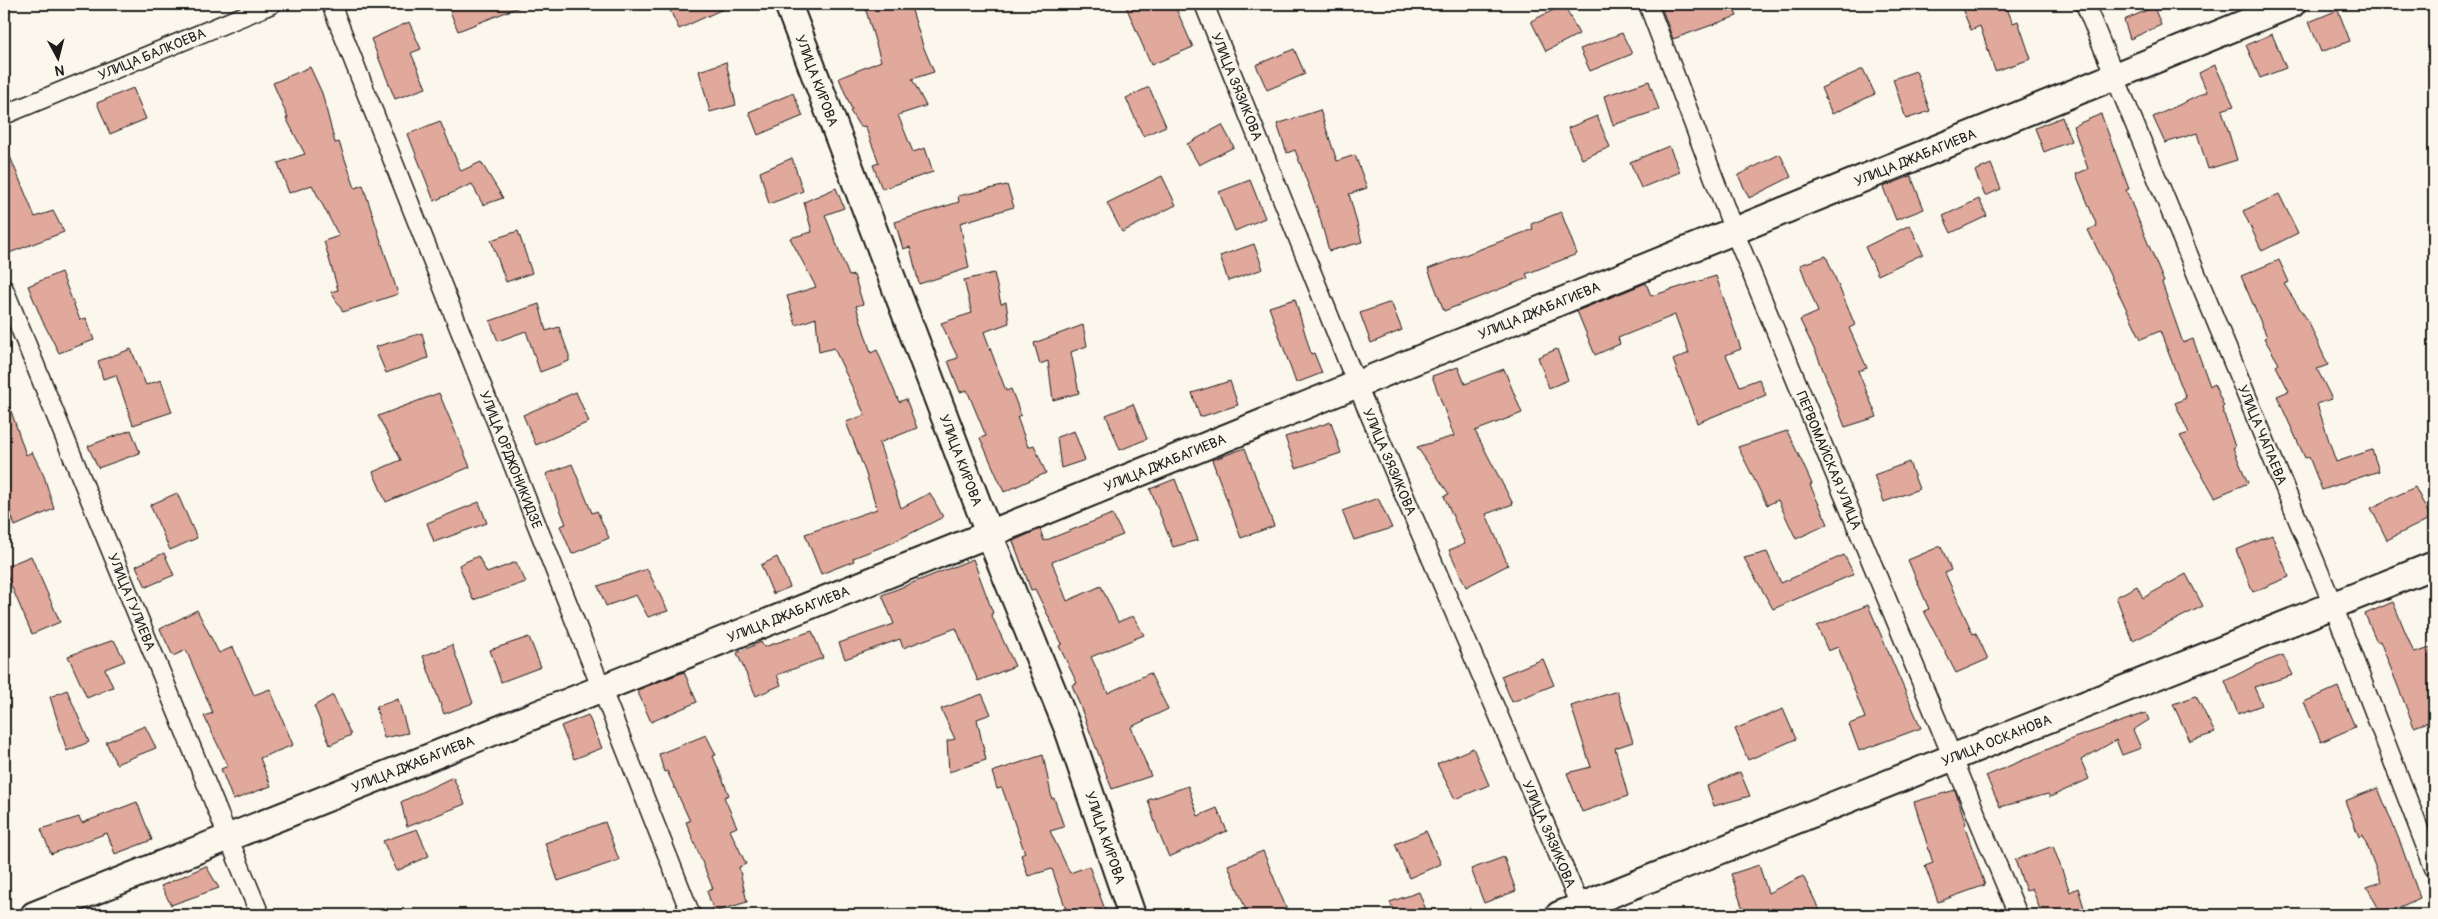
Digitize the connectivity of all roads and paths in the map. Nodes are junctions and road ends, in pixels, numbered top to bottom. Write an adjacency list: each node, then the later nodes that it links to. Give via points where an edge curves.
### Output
1 (272, 4): 9 (street, УЛИЦА БАЛКОЕВА)
2 (331, 4): 16 (street, УЛИЦА ОРДЖОНИКИДЗЕ)
3 (788, 4): 13 (main road, УЛИЦА КИРОВА)
4 (1204, 4): 12 (street, УЛИЦА ЗЯЗИКОВА)
5 (1648, 4): 10 (street, ПЕРВОМАЙСКАЯ УЛИЦА)
6 (2086, 4): 8 (street, УЛИЦА ЧАПАЕВА)
7 (2292, 4): 8 (main road, УЛИЦА ДЖАБАГИЕВА)
8 (2114, 77): 10 (main road, УЛИЦА ДЖАБАГИЕВА); 15 (street, УЛИЦА ЧАПАЕВА)
9 (4, 115)
10 (1734, 231): 12 (main road, УЛИЦА ДЖАБАГИЕВА); 17 (street, ПЕРВОМАЙСКАЯ УЛИЦА)
11 (4, 289): 18 (street, УЛИЦА ГУЛИЕВА)
12 (1357, 385): 13 (main road, УЛИЦА ДЖАБАГИЕВА); 20 (street, УЛИЦА ЗЯЗИКОВА)
13 (989, 534): 16 (main road, УЛИЦА ДЖАБАГИЕВА); 24 (main road, УЛИЦА КИРОВА, via 1068,729)
14 (2434, 565): 15 (main road, УЛИЦА ОСКАНОВА)
15 (2333, 605): 17 (main road, УЛИЦА ОСКАНОВА); 19 (street, УЛИЦА ЧАПАЕВА)
16 (601, 691): 18 (main road, УЛИЦА ДЖАБАГИЕВА); 23 (street, УЛИЦА ОРДЖОНИКИДЗЕ)
17 (1954, 757): 20 (main road, УЛИЦА ОСКАНОВА); 25 (street, ПЕРВОМАЙСКАЯ УЛИЦА)
18 (228, 838): 21 (main road, УЛИЦА ДЖАБАГИЕВА); 22 (street, УЛИЦА ГУЛИЕВА)
19 (2434, 868)
20 (1575, 912)
21 (34, 915)
22 (260, 915)
23 (691, 915)
24 (1132, 915)
25 (2018, 915)

